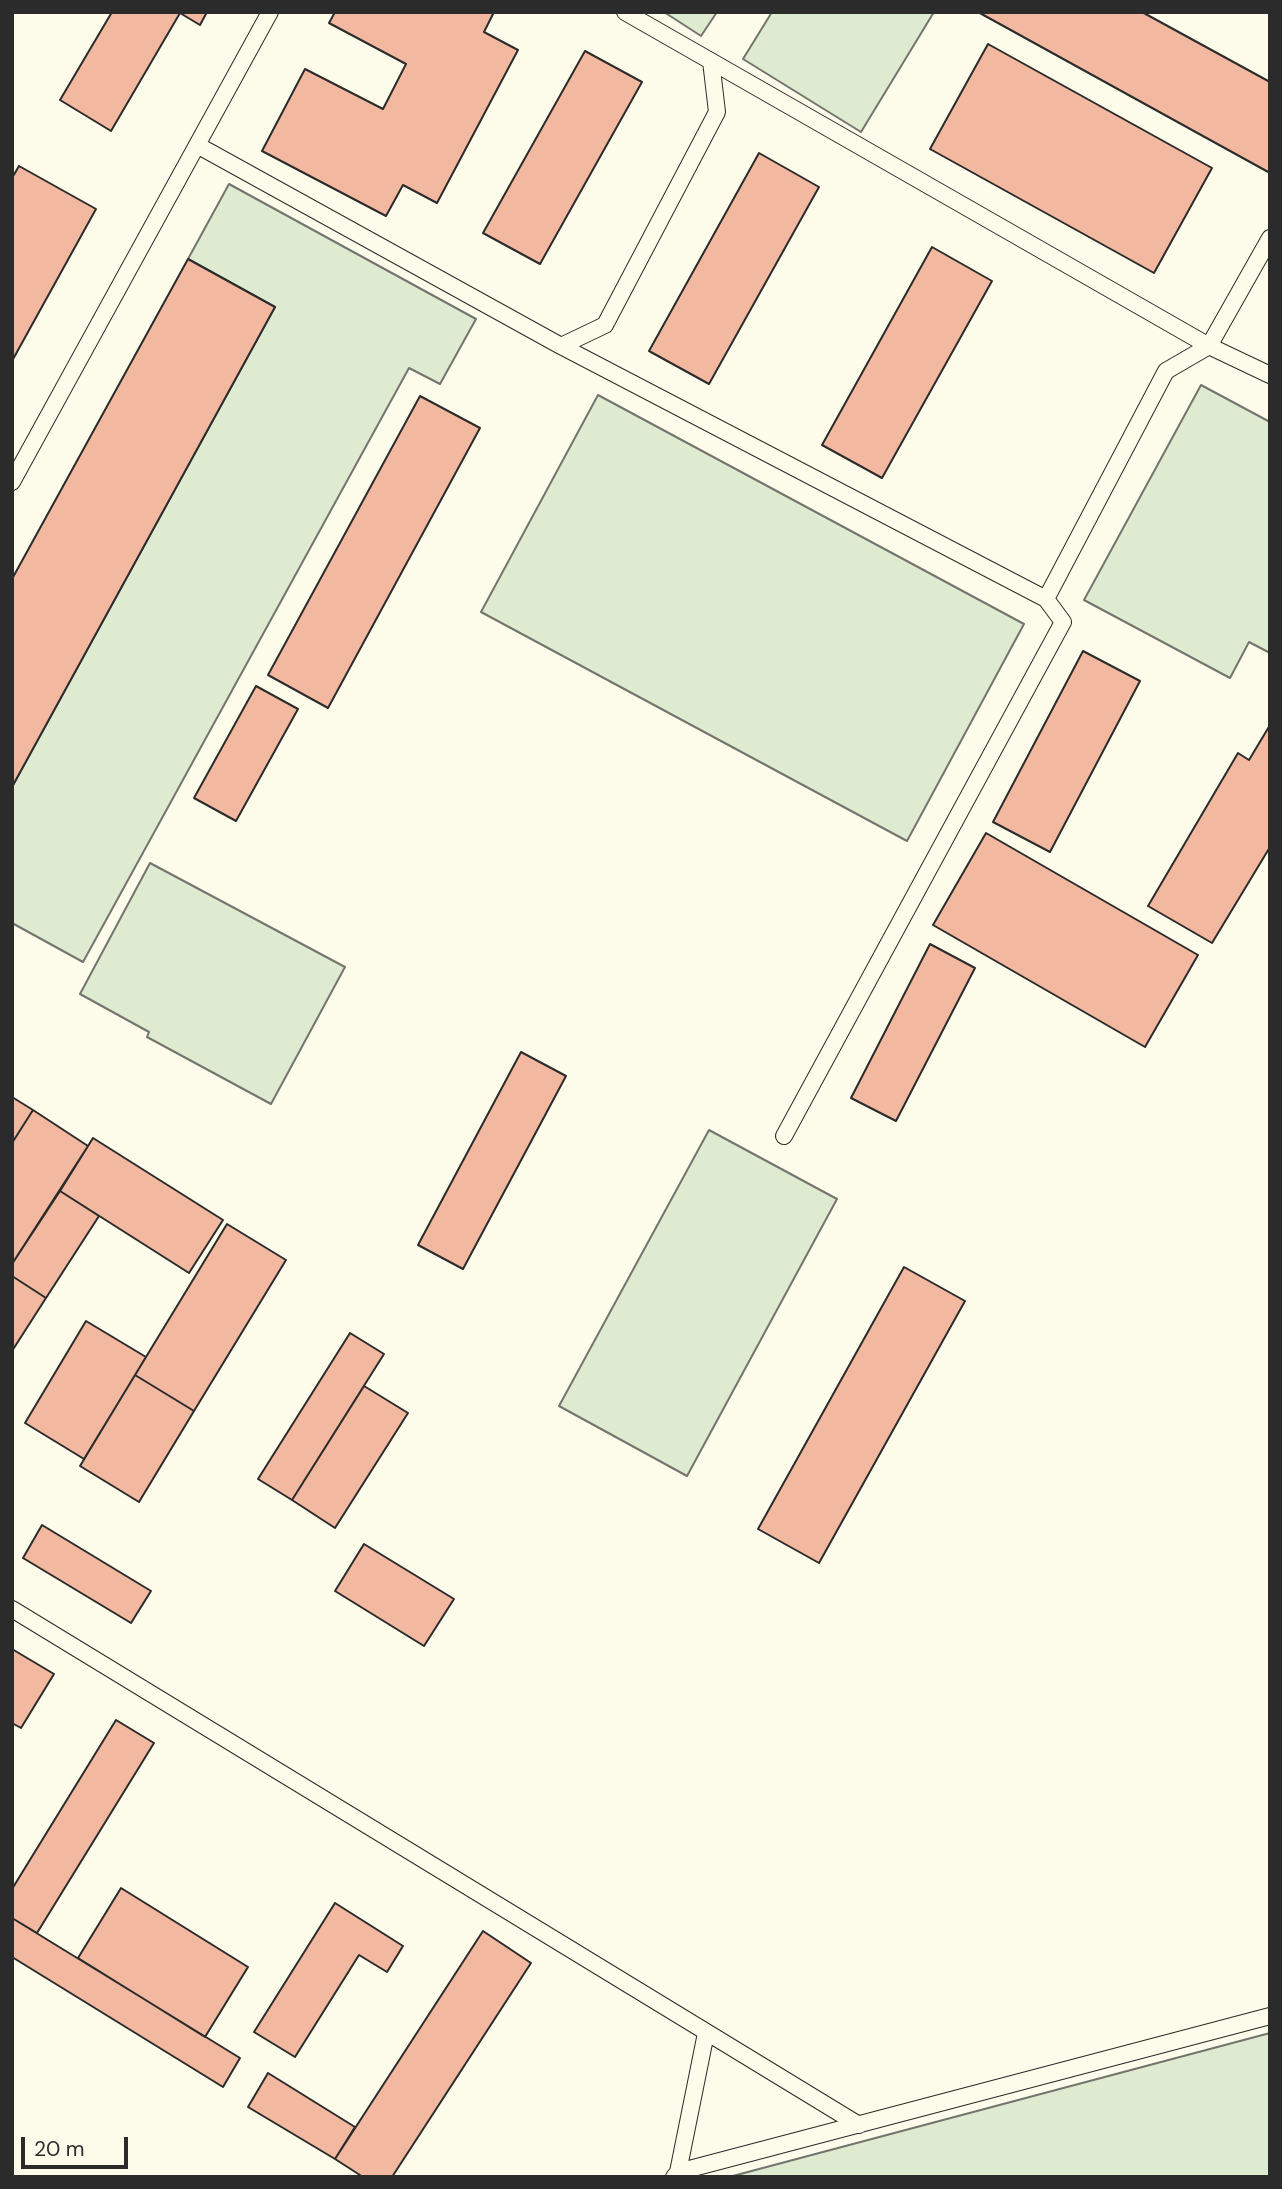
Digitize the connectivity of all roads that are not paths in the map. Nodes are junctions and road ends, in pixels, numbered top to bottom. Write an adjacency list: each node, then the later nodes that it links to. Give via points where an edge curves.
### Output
1 (270, 12): 4 (lane)
2 (625, 12): 3 (lane)
3 (711, 61): 6 (lane, via 718,112 605,325); 7 (lane)
4 (197, 145): 6 (lane); 9 (lane)
5 (1270, 238): 7 (lane)
6 (561, 346): 10 (lane)
7 (1209, 346): 8 (lane); 10 (lane, via 1166,371)
8 (1270, 375)
9 (12, 482)
10 (1046, 599): 11 (lane, via 1063,622)
11 (784, 1136)
12 (12, 1609): 14 (lane)
13 (1270, 2016): 15 (lane)
14 (706, 2033): 15 (lane); 16 (lane)
15 (859, 2125): 16 (lane)
16 (676, 2175)

